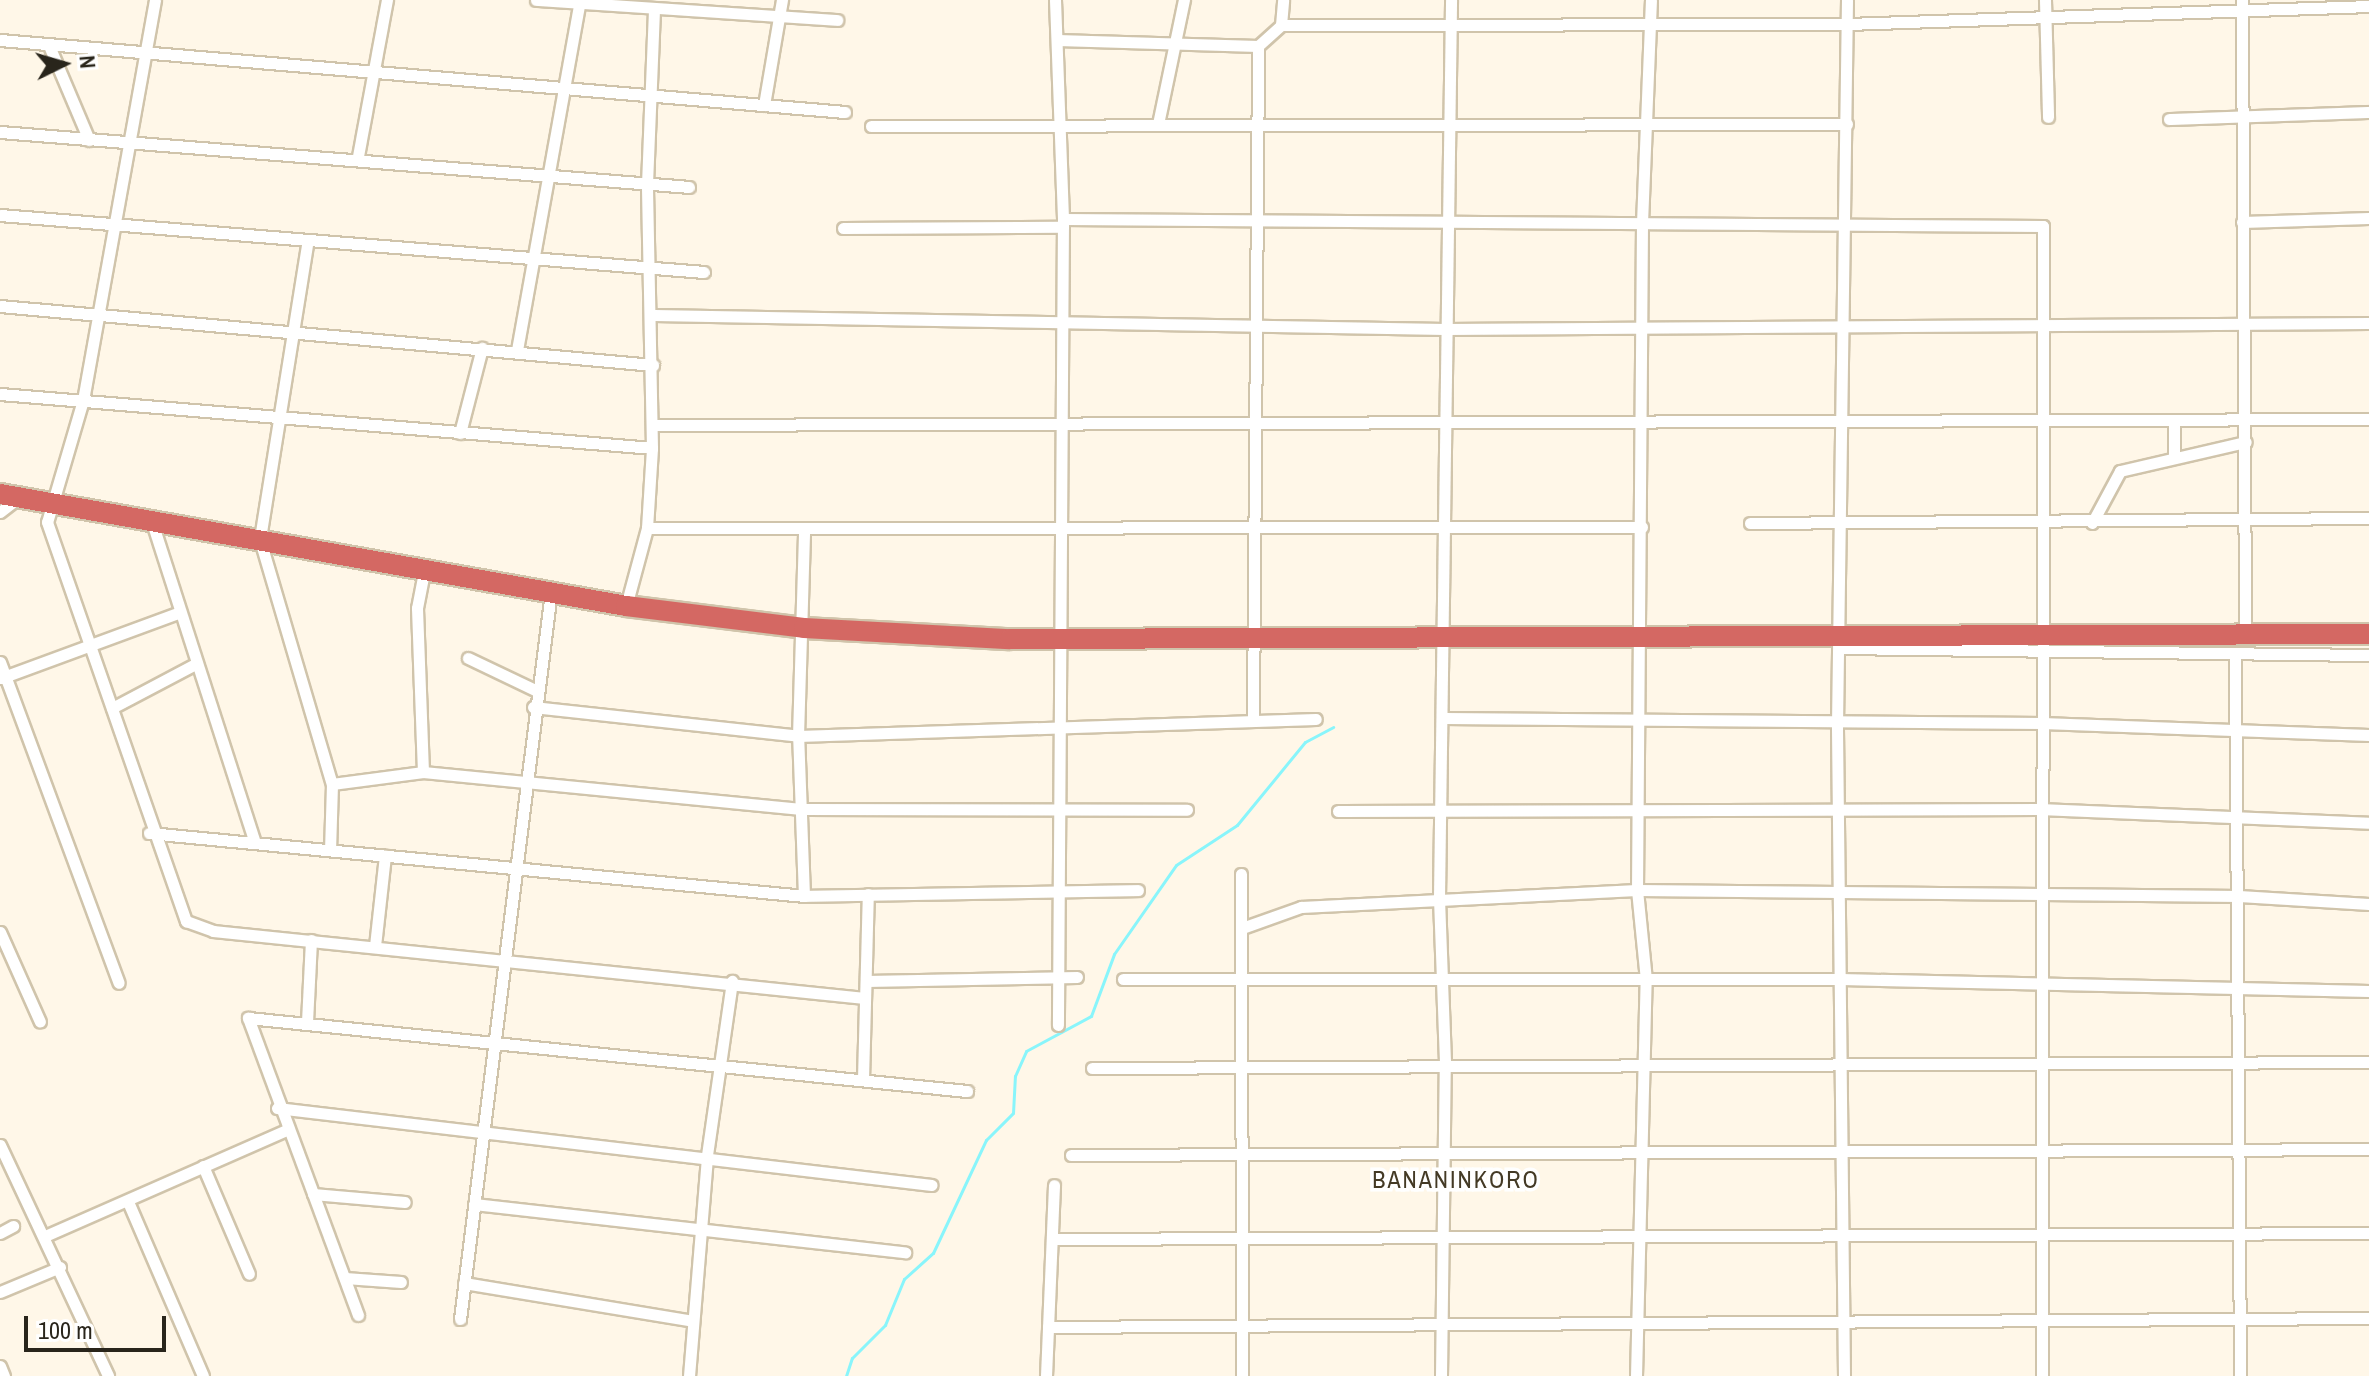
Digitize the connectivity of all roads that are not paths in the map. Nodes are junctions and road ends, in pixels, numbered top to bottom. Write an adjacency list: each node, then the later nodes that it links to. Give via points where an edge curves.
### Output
1 (155, 0): 28 (street)
2 (387, 0): 29 (street)
3 (536, 0): 12 (street)
4 (782, 0): 16 (street)
5 (1055, 0): 24 (street)
6 (1184, 0): 25 (street)
7 (1283, 0): 22 (street)
8 (1451, 0): 20 (street)
9 (1651, 0): 19 (street)
10 (1847, 0): 21 (street)
11 (2045, 0): 17 (street)
12 (580, 2): 15 (street); 30 (street)
13 (2242, 5): 14 (street); 17 (street); 35 (street)
14 (2369, 6)
15 (654, 8): 16 (street); 31 (street)
16 (779, 16): 18 (street); 32 (street)
17 (2045, 17): 21 (street); 36 (street)
18 (837, 20)
19 (1650, 23): 20 (street); 21 (street); 41 (street)
20 (1450, 24): 22 (street); 39 (street)
21 (1847, 24): 43 (street)
22 (1281, 25): 26 (street)
23 (0, 40): 27 (street)
24 (1057, 40): 25 (street); 40 (street)
25 (1175, 45): 26 (street); 42 (street)
26 (1258, 46): 38 (street)
27 (50, 48): 28 (street); 46 (street)
28 (145, 55): 29 (street); 47 (street)
29 (373, 73): 30 (street); 48 (street)
30 (567, 88): 31 (street); 49 (street)
31 (650, 94): 32 (street); 50 (street)
32 (764, 105): 33 (street)
33 (845, 112)
34 (2369, 112): 35 (street)
35 (2239, 116): 37 (street); 54 (street)
36 (2048, 117)
37 (2169, 119)
38 (1256, 120): 39 (street); 42 (street); 58 (street)
39 (1450, 121): 41 (street); 60 (street)
40 (1059, 122): 42 (street); 44 (street); 55 (street)
41 (1646, 123): 43 (street); 56 (street)
42 (1158, 124)
43 (1847, 124): 57 (street)
44 (871, 126)
45 (0, 132): 46 (street)
46 (89, 140): 47 (street)
47 (129, 143): 48 (street); 59 (street)
48 (358, 156): 49 (street)
49 (553, 178): 50 (street); 63 (street)
50 (647, 184): 51 (street); 64 (street)
51 (689, 187)
52 (0, 215): 59 (street)
53 (2369, 218): 54 (street)
54 (2242, 222): 70 (street)
55 (1063, 223): 58 (street); 61 (street); 69 (street)
56 (1642, 223): 57 (street); 60 (street); 74 (street)
57 (1845, 224): 73 (street); 75 (street, via 2043,226)
58 (1254, 225): 60 (street); 72 (street)
59 (114, 226): 62 (street); 67 (street)
60 (1446, 226): 76 (street)
61 (843, 228)
62 (307, 245): 63 (street); 77 (street)
63 (536, 263): 64 (street); 79 (street)
64 (648, 270): 65 (street); 68 (street)
65 (704, 272)
66 (0, 306): 67 (street)
67 (98, 315): 77 (street); 82 (street)
68 (654, 315): 69 (street); 80 (street)
69 (1059, 319): 72 (street); 84 (street)
70 (2245, 319): 71 (street); 75 (street); 92 (street)
71 (2369, 323)
72 (1252, 325): 76 (street); 86 (street)
73 (1844, 325): 74 (street); 75 (street); 87 (street)
74 (1643, 326): 76 (street); 89 (street)
75 (2041, 326): 90 (street)
76 (1445, 329): 91 (street)
77 (292, 330): 78 (street); 83 (street)
78 (482, 348): 79 (street); 94 (street)
79 (517, 350): 80 (street)
80 (653, 365): 93 (street)
81 (0, 394): 82 (street)
82 (83, 400): 83 (street); 99 (street)
83 (276, 418): 94 (street); 114 (street)
84 (1062, 419): 86 (street); 93 (street); 112 (street)
85 (2369, 419): 92 (street)
86 (1252, 420): 91 (street); 108 (street)
87 (1842, 421): 89 (street); 90 (street); 107 (street)
88 (2174, 421): 90 (street); 92 (street); 97 (street)
89 (1642, 422): 91 (street); 109 (street)
90 (2041, 422): 105 (street)
91 (1442, 424): 113 (street)
92 (2246, 424): 95 (street)
93 (653, 425): 96 (street)
94 (460, 433): 96 (street)
95 (2246, 442): 97 (street); 103 (street)
96 (652, 448): 110 (street)
97 (2174, 454): 106 (street, via 2120,471)
98 (9, 496): 99 (highway); 100 (street)
99 (51, 505): 102 (highway); 126 (street, via 51,538)
100 (0, 512)
101 (2369, 518): 103 (street)
102 (151, 519): 114 (highway); 118 (street)
103 (2247, 521): 106 (street); 120 (street)
104 (1750, 523): 107 (street)
105 (2043, 523): 106 (street); 107 (street); 128 (street)
106 (2092, 523)
107 (1841, 524): 127 (street)
108 (1251, 527): 112 (street); 113 (street); 124 (street)
109 (1642, 527): 113 (street); 123 (street)
110 (647, 528): 111 (street); 117 (street)
111 (804, 529): 112 (street); 119 (street)
112 (1062, 530): 125 (street)
113 (1444, 530): 121 (street)
114 (260, 540): 115 (highway); 149 (street)
115 (425, 567): 116 (highway); 148 (street, via 417,608)
116 (551, 591): 117 (highway); 135 (street)
117 (626, 606): 119 (highway)
118 (178, 613): 126 (street); 133 (street)
119 (804, 628): 125 (highway); 147 (street)
120 (2245, 632): 122 (highway); 128 (highway)
121 (1446, 633): 123 (highway); 124 (highway); 138 (street)
122 (2369, 634)
123 (1643, 635): 127 (highway); 141 (street)
124 (1252, 638): 125 (highway); 139 (street)
125 (1062, 639): 143 (street)
126 (92, 642): 134 (street); 137 (street)
127 (1839, 642): 128 (highway); 144 (street)
128 (2044, 642): 129 (street); 142 (street)
129 (2235, 653): 130 (street); 145 (street)
130 (2369, 655)
131 (468, 658): 135 (street)
132 (0, 662): 134 (street)
133 (195, 664): 137 (street); 162 (street)
134 (2, 677): 192 (street)
135 (535, 690): 136 (street)
136 (533, 707): 147 (street); 150 (street)
137 (112, 708): 161 (street)
138 (1444, 718): 141 (street); 152 (street)
139 (1253, 719): 140 (street); 143 (street)
140 (1316, 719)
141 (1642, 720): 144 (street); 153 (street)
142 (2042, 723): 144 (street); 145 (street); 154 (street)
143 (1059, 724): 147 (street); 155 (street)
144 (1837, 725): 157 (street)
145 (2237, 730): 146 (street); 159 (street)
146 (2369, 735)
147 (798, 736): 151 (street)
148 (423, 772): 149 (street); 150 (street)
149 (332, 784): 163 (street)
150 (526, 788): 151 (street); 165 (street)
151 (801, 809): 155 (street); 171 (street)
152 (1442, 809): 153 (street); 158 (street); 175 (street)
153 (1639, 809): 157 (street); 169 (street)
154 (2039, 809): 157 (street); 159 (street); 173 (street)
155 (1058, 810): 156 (street); 167 (street)
156 (1187, 810)
157 (1837, 810): 172 (street)
158 (1338, 811)
159 (2239, 818): 160 (street); 174 (street)
160 (2369, 823)
161 (149, 833): 162 (street); 179 (street, via 194,927)
162 (255, 842): 163 (street)
163 (330, 850): 164 (street)
164 (385, 856): 165 (street); 180 (street)
165 (516, 871): 171 (street); 181 (street)
166 (1241, 874): 177 (street)
167 (1057, 890): 168 (street); 170 (street); 184 (street)
168 (1138, 890)
169 (1637, 890): 172 (street); 175 (street); 188 (street)
170 (868, 894): 171 (street); 190 (street)
171 (804, 896)
172 (1840, 896): 173 (street); 187 (street)
173 (2040, 896): 174 (street); 191 (street)
174 (2239, 896): 176 (street); 193 (street)
175 (1439, 897): 177 (street, via 1301,907); 186 (street)
176 (2369, 904)
177 (1242, 928): 183 (street)
178 (0, 932): 196 (street)
179 (311, 940): 180 (street); 197 (street)
180 (375, 946): 181 (street)
181 (505, 960): 189 (street); 199 (street)
182 (1077, 977): 184 (street)
183 (1241, 977): 185 (street); 186 (street); 205 (street)
184 (1059, 978): 190 (street); 198 (street)
185 (1123, 979)
186 (1443, 979): 188 (street); 200 (street)
187 (1841, 979): 188 (street); 191 (street); 202 (street)
188 (1646, 980): 206 (street)
189 (732, 981): 195 (street); 204 (street)
190 (866, 981): 195 (street)
191 (2041, 982): 193 (street); 203 (street)
192 (119, 983)
193 (2238, 986): 194 (street); 208 (street)
194 (2369, 991)
195 (865, 998): 209 (street)
196 (40, 1022)
197 (307, 1022): 199 (street); 211 (street, via 248,1018)
198 (1058, 1025)
199 (495, 1040): 204 (street); 212 (street)
200 (1445, 1062): 205 (street); 206 (street); 215 (street)
201 (2369, 1062): 208 (street)
202 (1842, 1063): 203 (street); 206 (street); 221 (street)
203 (2041, 1063): 208 (street); 217 (street)
204 (717, 1066): 209 (street); 222 (street)
205 (1244, 1066): 207 (street); 220 (street)
206 (1639, 1067): 216 (street)
207 (1092, 1068)
208 (2240, 1068): 218 (street)
209 (863, 1079): 210 (street)
210 (967, 1091)
211 (277, 1108): 212 (street); 213 (street)
212 (482, 1129): 222 (street); 230 (street)
213 (286, 1130): 224 (street); 227 (street)
214 (0, 1145): 238 (street)
215 (1444, 1149): 216 (street); 220 (street); 239 (street)
216 (1638, 1149): 221 (street); 240 (street)
217 (2041, 1149): 218 (street); 221 (street); 233 (street)
218 (2239, 1149): 219 (street); 237 (street)
219 (2369, 1149)
220 (1243, 1150): 223 (street); 241 (street)
221 (1842, 1150): 232 (street)
222 (707, 1155): 225 (street); 236 (street)
223 (1071, 1155)
224 (203, 1166): 229 (street); 245 (street)
225 (931, 1185)
226 (1054, 1185): 242 (street)
227 (313, 1194): 228 (street); 246 (street)
228 (405, 1202)
229 (129, 1204): 238 (street); 264 (street)
230 (474, 1204): 236 (street); 248 (street)
231 (13, 1226): 234 (street)
232 (1843, 1231): 233 (street); 240 (street); 257 (street)
233 (2041, 1231): 237 (street); 255 (street)
234 (0, 1233)
235 (2369, 1233): 237 (street)
236 (701, 1234): 243 (street); 254 (street)
237 (2239, 1234): 253 (street)
238 (45, 1236): 244 (street)
239 (1443, 1236): 240 (street); 241 (street); 258 (street)
240 (1637, 1237): 256 (street)
241 (1242, 1238): 242 (street); 259 (street)
242 (1052, 1239): 260 (street)
243 (905, 1252)
244 (60, 1267): 249 (street); 263 (street)
245 (249, 1274)
246 (345, 1278): 247 (street); 250 (street)
247 (401, 1282)
248 (464, 1283): 252 (street); 254 (street)
249 (0, 1292)
250 (358, 1315)
251 (2369, 1318): 253 (street)
252 (460, 1319)
253 (2239, 1319): 255 (street); 272 (street)
254 (693, 1321): 265 (street)
255 (2041, 1321): 257 (street); 271 (street)
256 (1636, 1322): 257 (street); 258 (street); 269 (street)
257 (1843, 1323): 270 (street)
258 (1441, 1325): 259 (street); 268 (street)
259 (1242, 1326): 260 (street); 267 (street)
260 (1048, 1327): 266 (street)
261 (0, 1366): 262 (street)
262 (4, 1376)
263 (108, 1376)
264 (203, 1376)
265 (689, 1376)
266 (1046, 1376)
267 (1242, 1376)
268 (1441, 1376)
269 (1636, 1376)
270 (1844, 1376)
271 (2042, 1376)
272 (2240, 1376)

